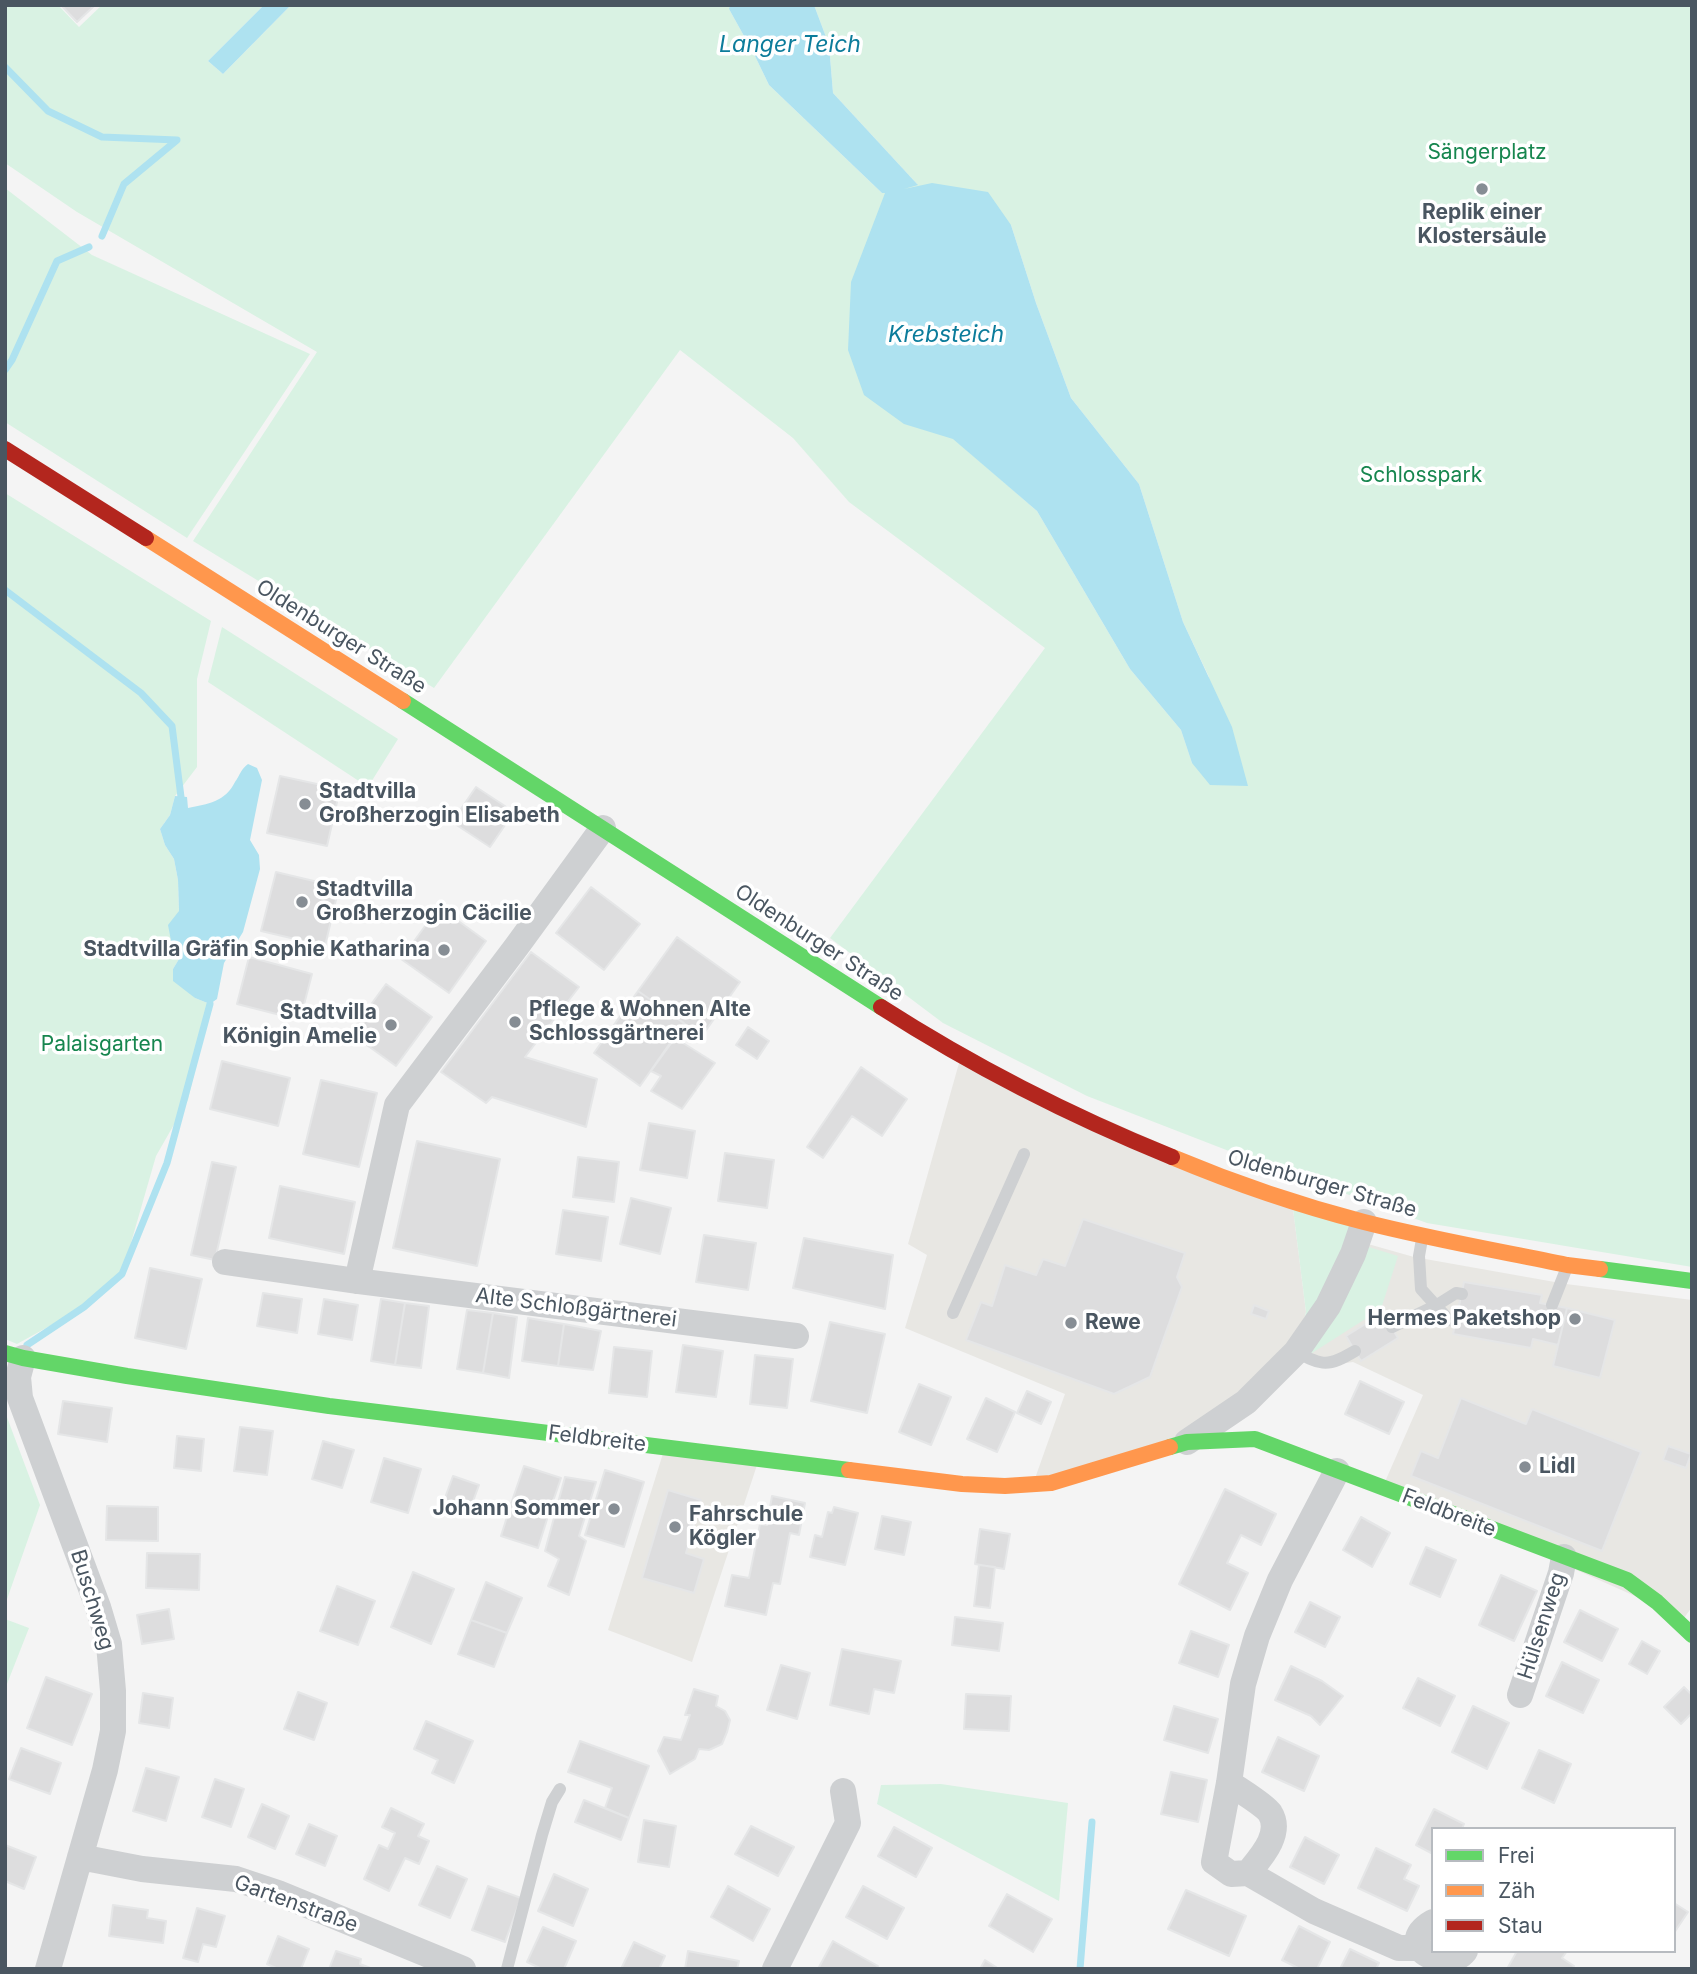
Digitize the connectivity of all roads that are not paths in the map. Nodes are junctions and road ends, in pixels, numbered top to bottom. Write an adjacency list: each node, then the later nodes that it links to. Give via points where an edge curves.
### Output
1 (5, 449): 2 (street, Oldenburger Straße)
2 (603, 828): 4 (street, Oldenburger Straße, via 932,1040 1053,1105 1208,1172); 8 (street, via 397,1105)
3 (1024, 1154): 13 (lane)
4 (1364, 1222): 5 (street, Oldenburger Straße); 17 (street, Feldbreite, via 1328,1306)
5 (1423, 1235): 7 (street, Oldenburger Straße); 11 (lane, via 1421,1289)
6 (225, 1262): 8 (street, Alte Schloßgärtnerei)
7 (1567, 1265): 9 (street, Oldenburger Straße); 12 (lane)
8 (357, 1281): 16 (street, Alte Schloßgärtnerei)
9 (1692, 1281)
10 (1462, 1294): 11 (lane)
11 (1437, 1305): 14 (lane, via 1449,1320); 15 (lane)
12 (1552, 1305)
13 (953, 1313)
14 (1456, 1321)
15 (1392, 1327)
16 (796, 1336)
17 (1296, 1352): 18 (lane, via 1320,1364); 20 (street, Feldbreite, via 1246,1402)
18 (1355, 1352)
19 (14, 1355): 20 (street, Feldbreite, via 329,1406 962,1484 1051,1483); 28 (street, Buschweg, via 20,1398 98,1607 110,1654 113,1731)
20 (1187, 1442): 21 (street, Feldbreite, via 1255,1439)
21 (1337, 1471): 22 (street, Feldbreite); 25 (street, via 1280,1580 1257,1636 1243,1684)
22 (1564, 1557): 23 (street, Feldbreite, via 1627,1580); 24 (street, Hülsenweg)
23 (1692, 1635)
24 (1520, 1695)
25 (1229, 1783): 29 (street, via 1214,1862 1231,1874); 29 (street, via 1270,1811 1275,1827)
26 (560, 1789): 35 (lane, via 541,1835)
27 (844, 1791): 36 (street, via 848,1823)
28 (80, 1857): 33 (street, Buschweg); 34 (street, Gartenstraße, via 236,1879)
29 (1248, 1873): 31 (street, via 1338,1922 1399,1948)
30 (1431, 1924): 31 (street, via 1421,1932)
31 (1418, 1948): 32 (street, via 1431,1966 1446,1968)
32 (1463, 1961)
33 (48, 1969)
34 (463, 1969)
35 (507, 1969)
36 (775, 1969)

